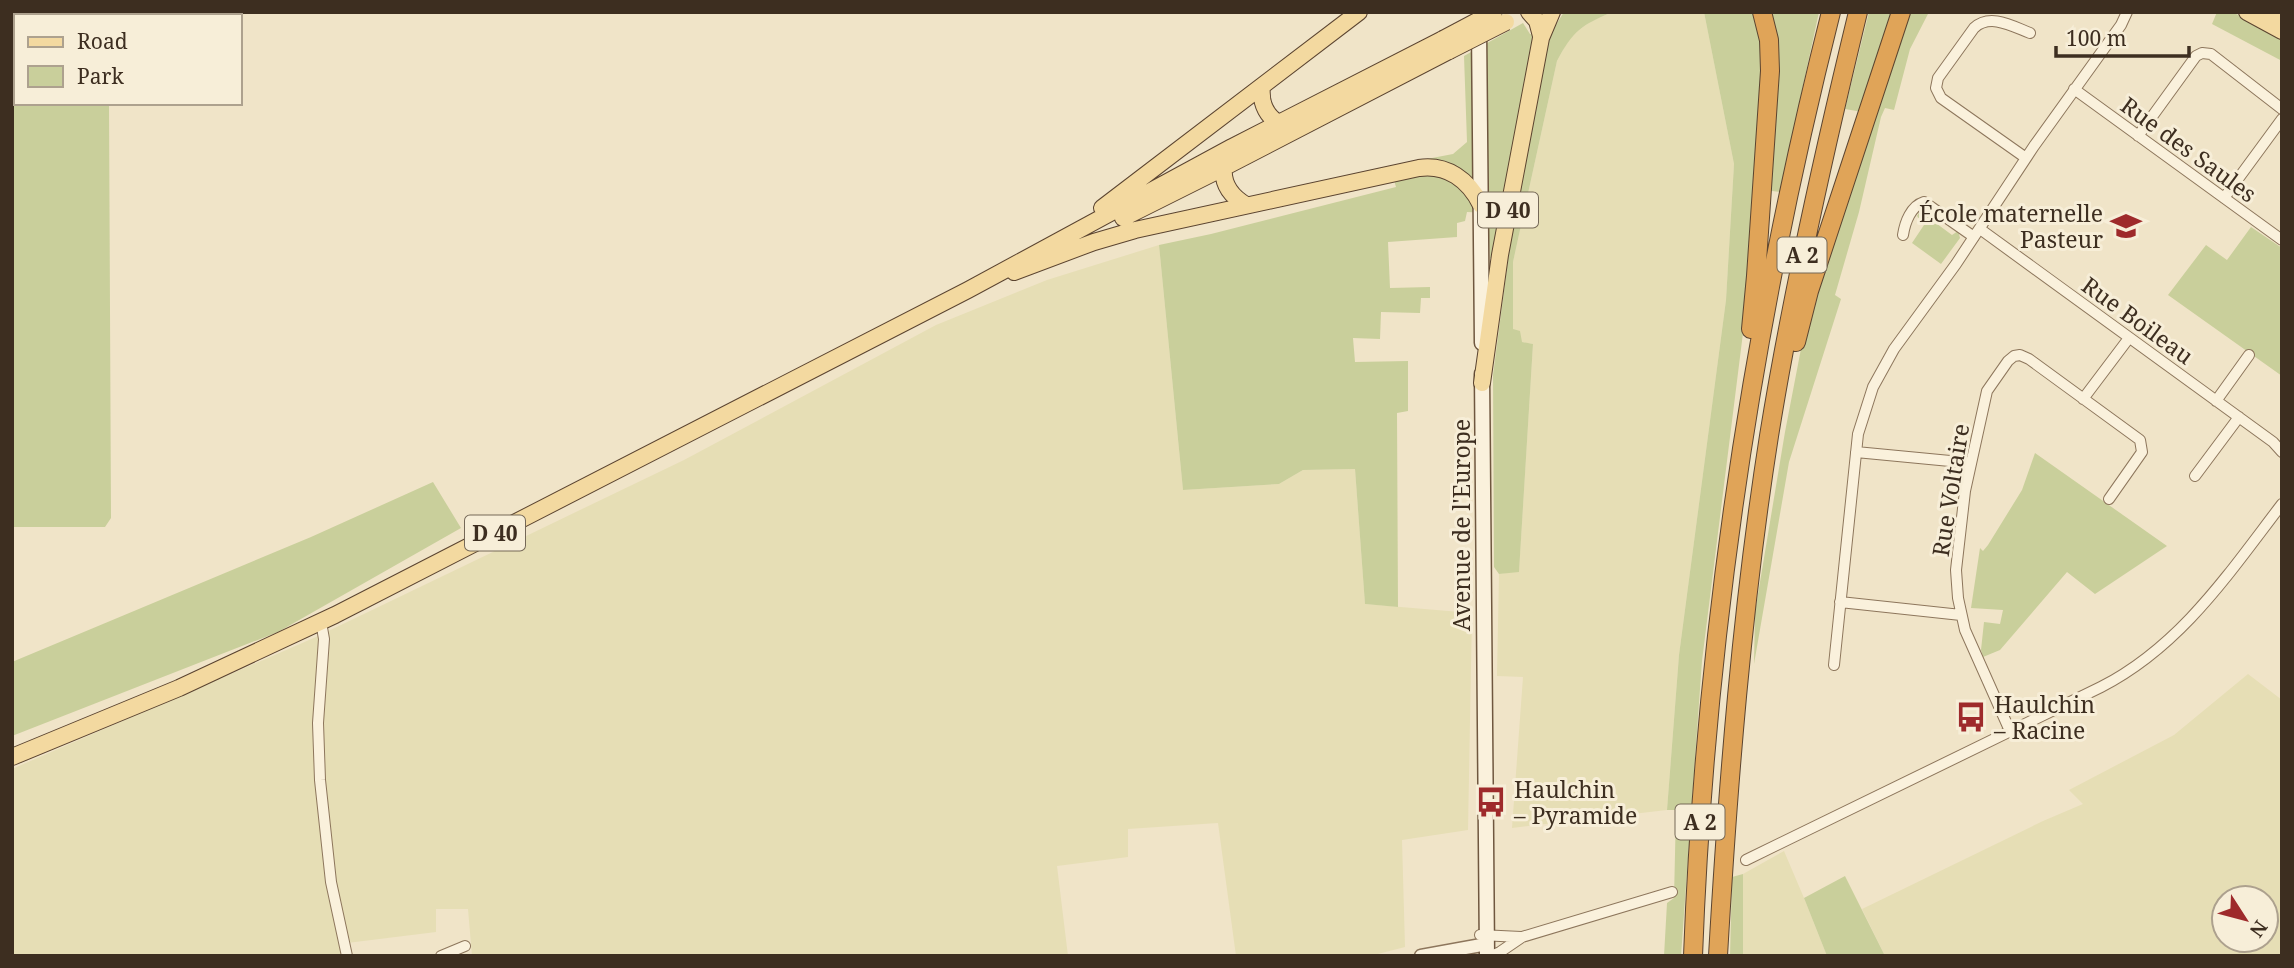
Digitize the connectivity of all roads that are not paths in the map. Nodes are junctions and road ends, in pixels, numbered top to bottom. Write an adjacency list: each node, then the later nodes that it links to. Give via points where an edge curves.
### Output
1 (1359, 12): 18 (main road, D 40)
2 (1479, 12): 30 (main road, Avenue de l'Europe)
3 (1527, 12): 11 (main road, D 40); 16 (main road, via 1537,21)
4 (1552, 12): 16 (main road, D 40)
5 (1762, 12): 48 (highway, via 1770,72)
6 (1858, 12): 50 (highway, A 2, via 1802,256)
7 (1901, 12): 50 (highway, via 1809,291)
8 (2127, 12): 19 (street)
9 (2247, 12): 14 (main road)
10 (2270, 12): 13 (main road)
11 (1500, 17): 17 (main road, D 40, bridge)
12 (1830, 17): 48 (highway, A 2, via 1777,251)
13 (2282, 17)
14 (2282, 31)
15 (2030, 33): 26 (street, via 1992,20 1980,22 1936,85 1941,97)
16 (1541, 38): 39 (main road, D 40, via 1500,255)
17 (1446, 45): 22 (main road, D 40); 23 (main road, D 40)
18 (1262, 86): 23 (main road, via 1264,107); 34 (main road, D 40)
19 (2074, 89): 24 (street, Rue des Saules); 26 (street)
20 (2282, 109): 24 (street, via 2211,54 2202,53)
21 (2282, 119): 28 (street)
22 (1312, 121): 23 (main road, D 40, via 1292,127); 27 (main road, D 40)
23 (1278, 123): 25 (main road, D 40)
24 (2138, 136): 28 (street, Rue des Saules)
25 (1232, 147): 27 (main road); 34 (main road, D 40)
26 (2026, 158): 31 (street)
27 (1223, 168): 29 (main road, via 1228,189); 35 (main road, D 40)
28 (2224, 198): 33 (street, Rue des Saules)
29 (1246, 205): 30 (main road, via 1426,167 1455,174 1474,191); 35 (main road, via 1113,236)
30 (1481, 205): 39 (main road, Avenue de l'Europe)
31 (1977, 233): 32 (street, Rue Boileau, via 1924,202 1908,218); 37 (street, Rue Boileau); 44 (street, via 1882,368 1865,407)
32 (1903, 235)
33 (2282, 240)
34 (1039, 250): 36 (main road, D 40)
35 (1008, 273): 36 (main road, D 40)
36 (968, 290): 54 (main road, D 40)
37 (2129, 338): 40 (street); 41 (street, Rue Boileau)
38 (2249, 355): 41 (street)
39 (1482, 383): 62 (main road, Avenue de l'Europe)
40 (2083, 399): 46 (street, Rue Voltaire, via 2017,355 1989,388); 49 (street, via 2142,445 2140,455)
41 (2216, 401): 42 (street, Rue Boileau)
42 (2239, 417): 43 (street, Rue Boileau); 47 (street)
43 (2278, 444): 45 (street, Rue Boileau)
44 (1856, 452): 46 (street); 52 (street)
45 (2282, 453)
46 (1971, 463): 53 (street, Rue Voltaire, via 1956,564)
47 (2194, 476)
48 (1735, 495): 66 (highway, A 2, via 1710,698)
49 (2109, 499)
50 (1760, 500): 67 (highway, A 2, via 1732,740)
51 (2282, 504): 56 (street, via 2199,610 2167,642 2115,679)
52 (1840, 602): 53 (street); 55 (street)
53 (1961, 615): 56 (street, Rue Voltaire)
54 (321, 622): 57 (main road, D 40); 63 (street, via 318,736 323,811 331,883)
55 (1834, 665)
56 (2010, 731): 58 (street)
57 (12, 757)
58 (1746, 860)
59 (1672, 892): 60 (street)
60 (1522, 937): 62 (street); 62 (street, via 1500,953)
61 (465, 946): 64 (street)
62 (1485, 947): 65 (street)
63 (347, 956)
64 (441, 956)
65 (1421, 956)
66 (1693, 956)
67 (1718, 956)

